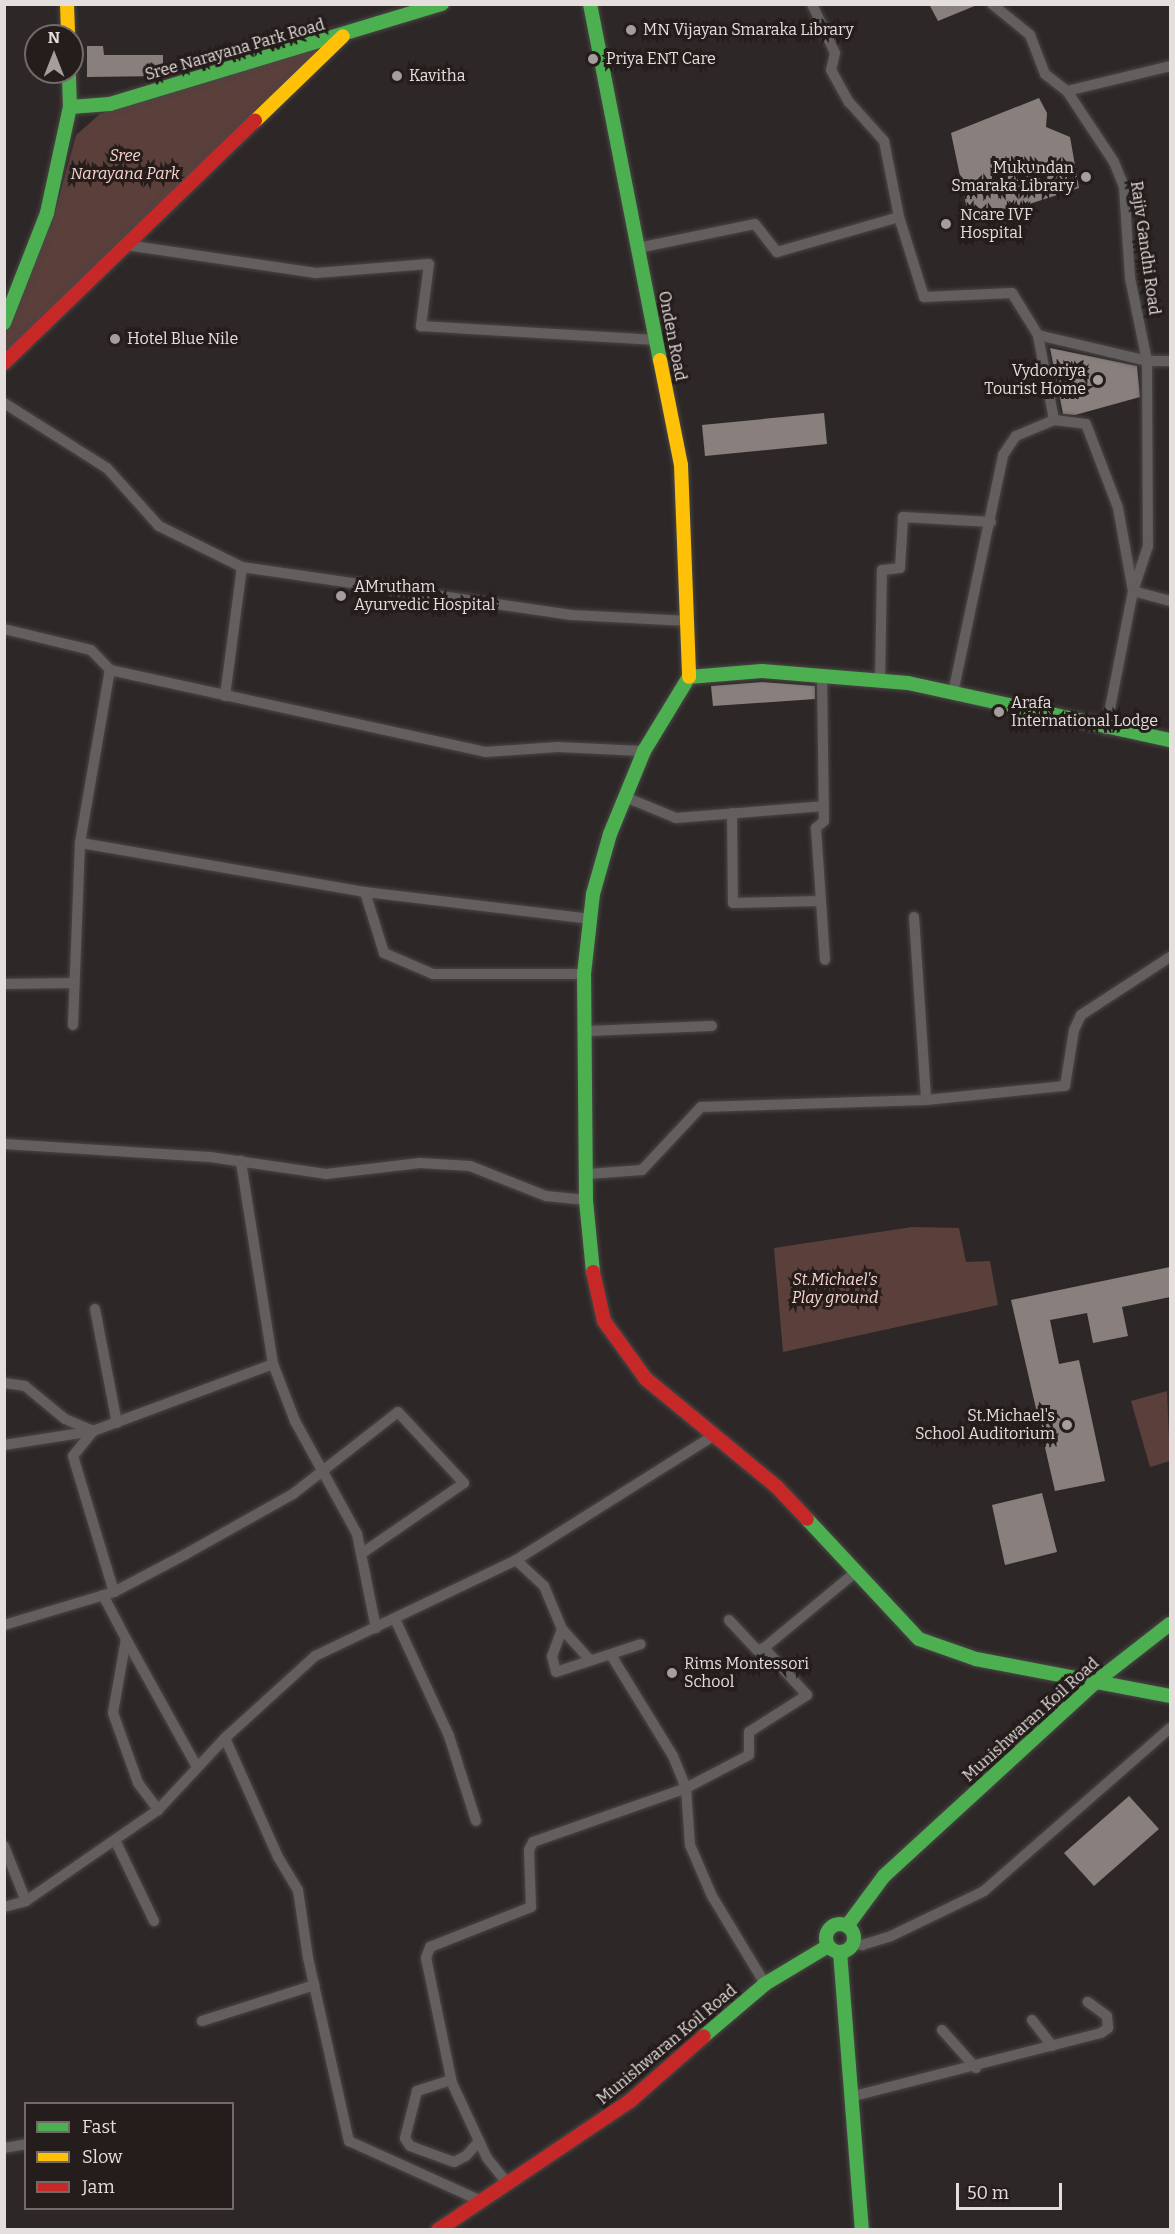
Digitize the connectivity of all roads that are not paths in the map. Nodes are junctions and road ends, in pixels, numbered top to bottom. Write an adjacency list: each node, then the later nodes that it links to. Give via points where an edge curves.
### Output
1 (67, 4): 6 (main road)
2 (442, 4): 7 (main road, Sree Narayana Park Road)
3 (590, 4): 14 (main road, Onden Road)
4 (812, 4): 12 (street, via 835,52 831,70 849,102 884,141)
5 (992, 4): 10 (street, Rajiv Gandhi Road, via 1030,35 1045,74)
6 (68, 24)
7 (343, 36): 11 (main road, Sree Narayana Park Road, via 110,104); 13 (main road)
8 (1170, 66): 10 (street)
9 (69, 84): 11 (main road)
10 (1067, 91): 18 (street, Rajiv Gandhi Road, via 1114,162 1124,187 1130,278)
11 (70, 107): 15 (main road, via 47,213)
12 (899, 217): 14 (street, via 777,252 755,224); 16 (street, via 924,297 1012,293)
13 (126, 245): 17 (street, via 316,273 429,264 421,326); 20 (main road)
14 (638, 248): 17 (main road, Onden Road)
15 (4, 322)
16 (1038, 335): 18 (street); 22 (street)
17 (656, 340): 27 (main road, Onden Road, via 681,465)
18 (1148, 361): 19 (street); 25 (street, Rajiv Gandhi Road, via 1148,546)
19 (1170, 361)
20 (4, 363)
21 (4, 404): 24 (street, via 107,468 159,526)
22 (1054, 420): 23 (street, via 1025,430 1009,444 997,477); 25 (street, via 1086,424 1118,508)
23 (991, 522): 32 (street, via 903,517 900,568 882,570); 33 (street)
24 (242, 567): 27 (street, via 572,615); 34 (street)
25 (1133, 591): 26 (street); 35 (street)
26 (1170, 601)
27 (688, 621): 31 (main road, Onden Road)
28 (4, 629): 29 (street, via 91,650)
29 (110, 670): 34 (street); 41 (street)
30 (822, 676): 31 (main road, via 762,671); 32 (main road); 39 (street)
31 (689, 677): 37 (main road)
32 (880, 681): 33 (main road)
33 (953, 693): 35 (main road)
34 (225, 696): 37 (street, via 485,753 558,747)
35 (1106, 729): 36 (main road)
36 (1170, 740)
37 (644, 751): 38 (main road)
38 (625, 798): 40 (street, via 676,818); 45 (main road, via 610,834)
39 (824, 806): 40 (street); 43 (street, via 824,821 816,828)
40 (732, 813): 43 (street, via 734,903)
41 (80, 843): 42 (street); 49 (street)
42 (365, 892): 45 (street); 48 (street, via 384,953 433,974)
43 (821, 901): 47 (street)
44 (914, 917): 54 (street)
45 (590, 919): 48 (main road)
46 (1170, 957): 54 (street, via 1081,1015 1074,1030 1065,1086)
47 (825, 960)
48 (584, 974): 53 (main road)
49 (74, 983): 50 (street); 51 (street)
50 (4, 984)
51 (73, 1025)
52 (712, 1026): 53 (street)
53 (586, 1031): 57 (main road)
54 (926, 1100): 57 (street, via 700,1107 642,1170)
55 (4, 1144): 56 (street)
56 (242, 1161): 58 (street, via 326,1174 420,1163 470,1166 546,1196); 60 (street)
57 (588, 1174): 58 (main road)
58 (586, 1200): 64 (main road, via 592,1268 604,1321 646,1379)
59 (95, 1310): 62 (street)
60 (273, 1364): 62 (street); 66 (street)
61 (4, 1383): 63 (street, via 25,1386 65,1419)
62 (117, 1423): 63 (street)
63 (93, 1431): 65 (street); 70 (street, via 74,1456)
64 (712, 1436): 68 (street); 69 (main road, via 776,1486)
65 (4, 1445)
66 (323, 1472): 67 (street, via 350,1517); 67 (street, via 398,1412 464,1483); 70 (street, via 293,1494)
67 (364, 1552): 75 (street)
68 (516, 1560): 71 (street); 76 (street, via 544,1586)
69 (856, 1572): 79 (street); 82 (main road, via 930,1646 1045,1673)
70 (109, 1594): 74 (street); 77 (street)
71 (395, 1619): 75 (street); 89 (street, via 449,1736)
72 (729, 1620): 79 (street, via 757,1650)
73 (1170, 1624): 82 (main road, Munishwaran Koil Road)
74 (4, 1625)
75 (376, 1628): 85 (street, via 315,1656)
76 (562, 1629): 81 (street); 81 (street, via 552,1671)
77 (126, 1639): 86 (street); 88 (street, via 113,1713 138,1783)
78 (641, 1644): 80 (street)
79 (764, 1648): 87 (street, via 807,1695 748,1732 749,1755)
80 (611, 1655): 81 (street); 87 (street, via 673,1756)
81 (588, 1658)
82 (1098, 1680): 83 (main road); 95 (main road, Munishwaran Koil Road, via 884,1876)
83 (1170, 1695)
84 (1170, 1728): 96 (street, via 984,1891 891,1936 862,1945)
85 (225, 1738): 86 (street); 99 (street, via 278,1857 298,1890)
86 (197, 1767): 88 (street)
87 (686, 1788): 98 (street, via 690,1845 712,1896); 106 (street, via 533,1842 529,1850 531,1907 430,1947 426,1958)
88 (158, 1810): 90 (street)
89 (476, 1821)
90 (115, 1840): 92 (street); 94 (street)
91 (4, 1846): 92 (street)
92 (26, 1901): 93 (street)
93 (4, 1907)
94 (154, 1921)
95 (847, 1926): 96 (main road); 97 (main road, Munishwaran Koil Road, via 830,1929)
96 (854, 1942): 97 (main road, Munishwaran Koil Road)
97 (834, 1949): 98 (main road, Munishwaran Koil Road); 107 (main road)
98 (765, 1984): 111 (main road, Munishwaran Koil Road, via 630,2101)
99 (314, 1985): 102 (street); 112 (street, via 349,2141)
100 (1088, 2002): 104 (street, via 1107,2016 1108,2028)
101 (1032, 2020): 104 (street)
102 (202, 2021)
103 (942, 2030): 105 (street)
104 (1052, 2046): 105 (street)
105 (976, 2068): 107 (street)
106 (451, 2080): 108 (street); 108 (street, via 417,2091 405,2138 410,2146 454,2162 466,2156)
107 (850, 2097): 114 (main road)
108 (479, 2141): 111 (street)
109 (24, 2144): 110 (street)
110 (4, 2148)
111 (508, 2184): 112 (main road, Munishwaran Koil Road)
112 (479, 2200): 113 (main road, Munishwaran Koil Road)
113 (438, 2229)
114 (862, 2229)

